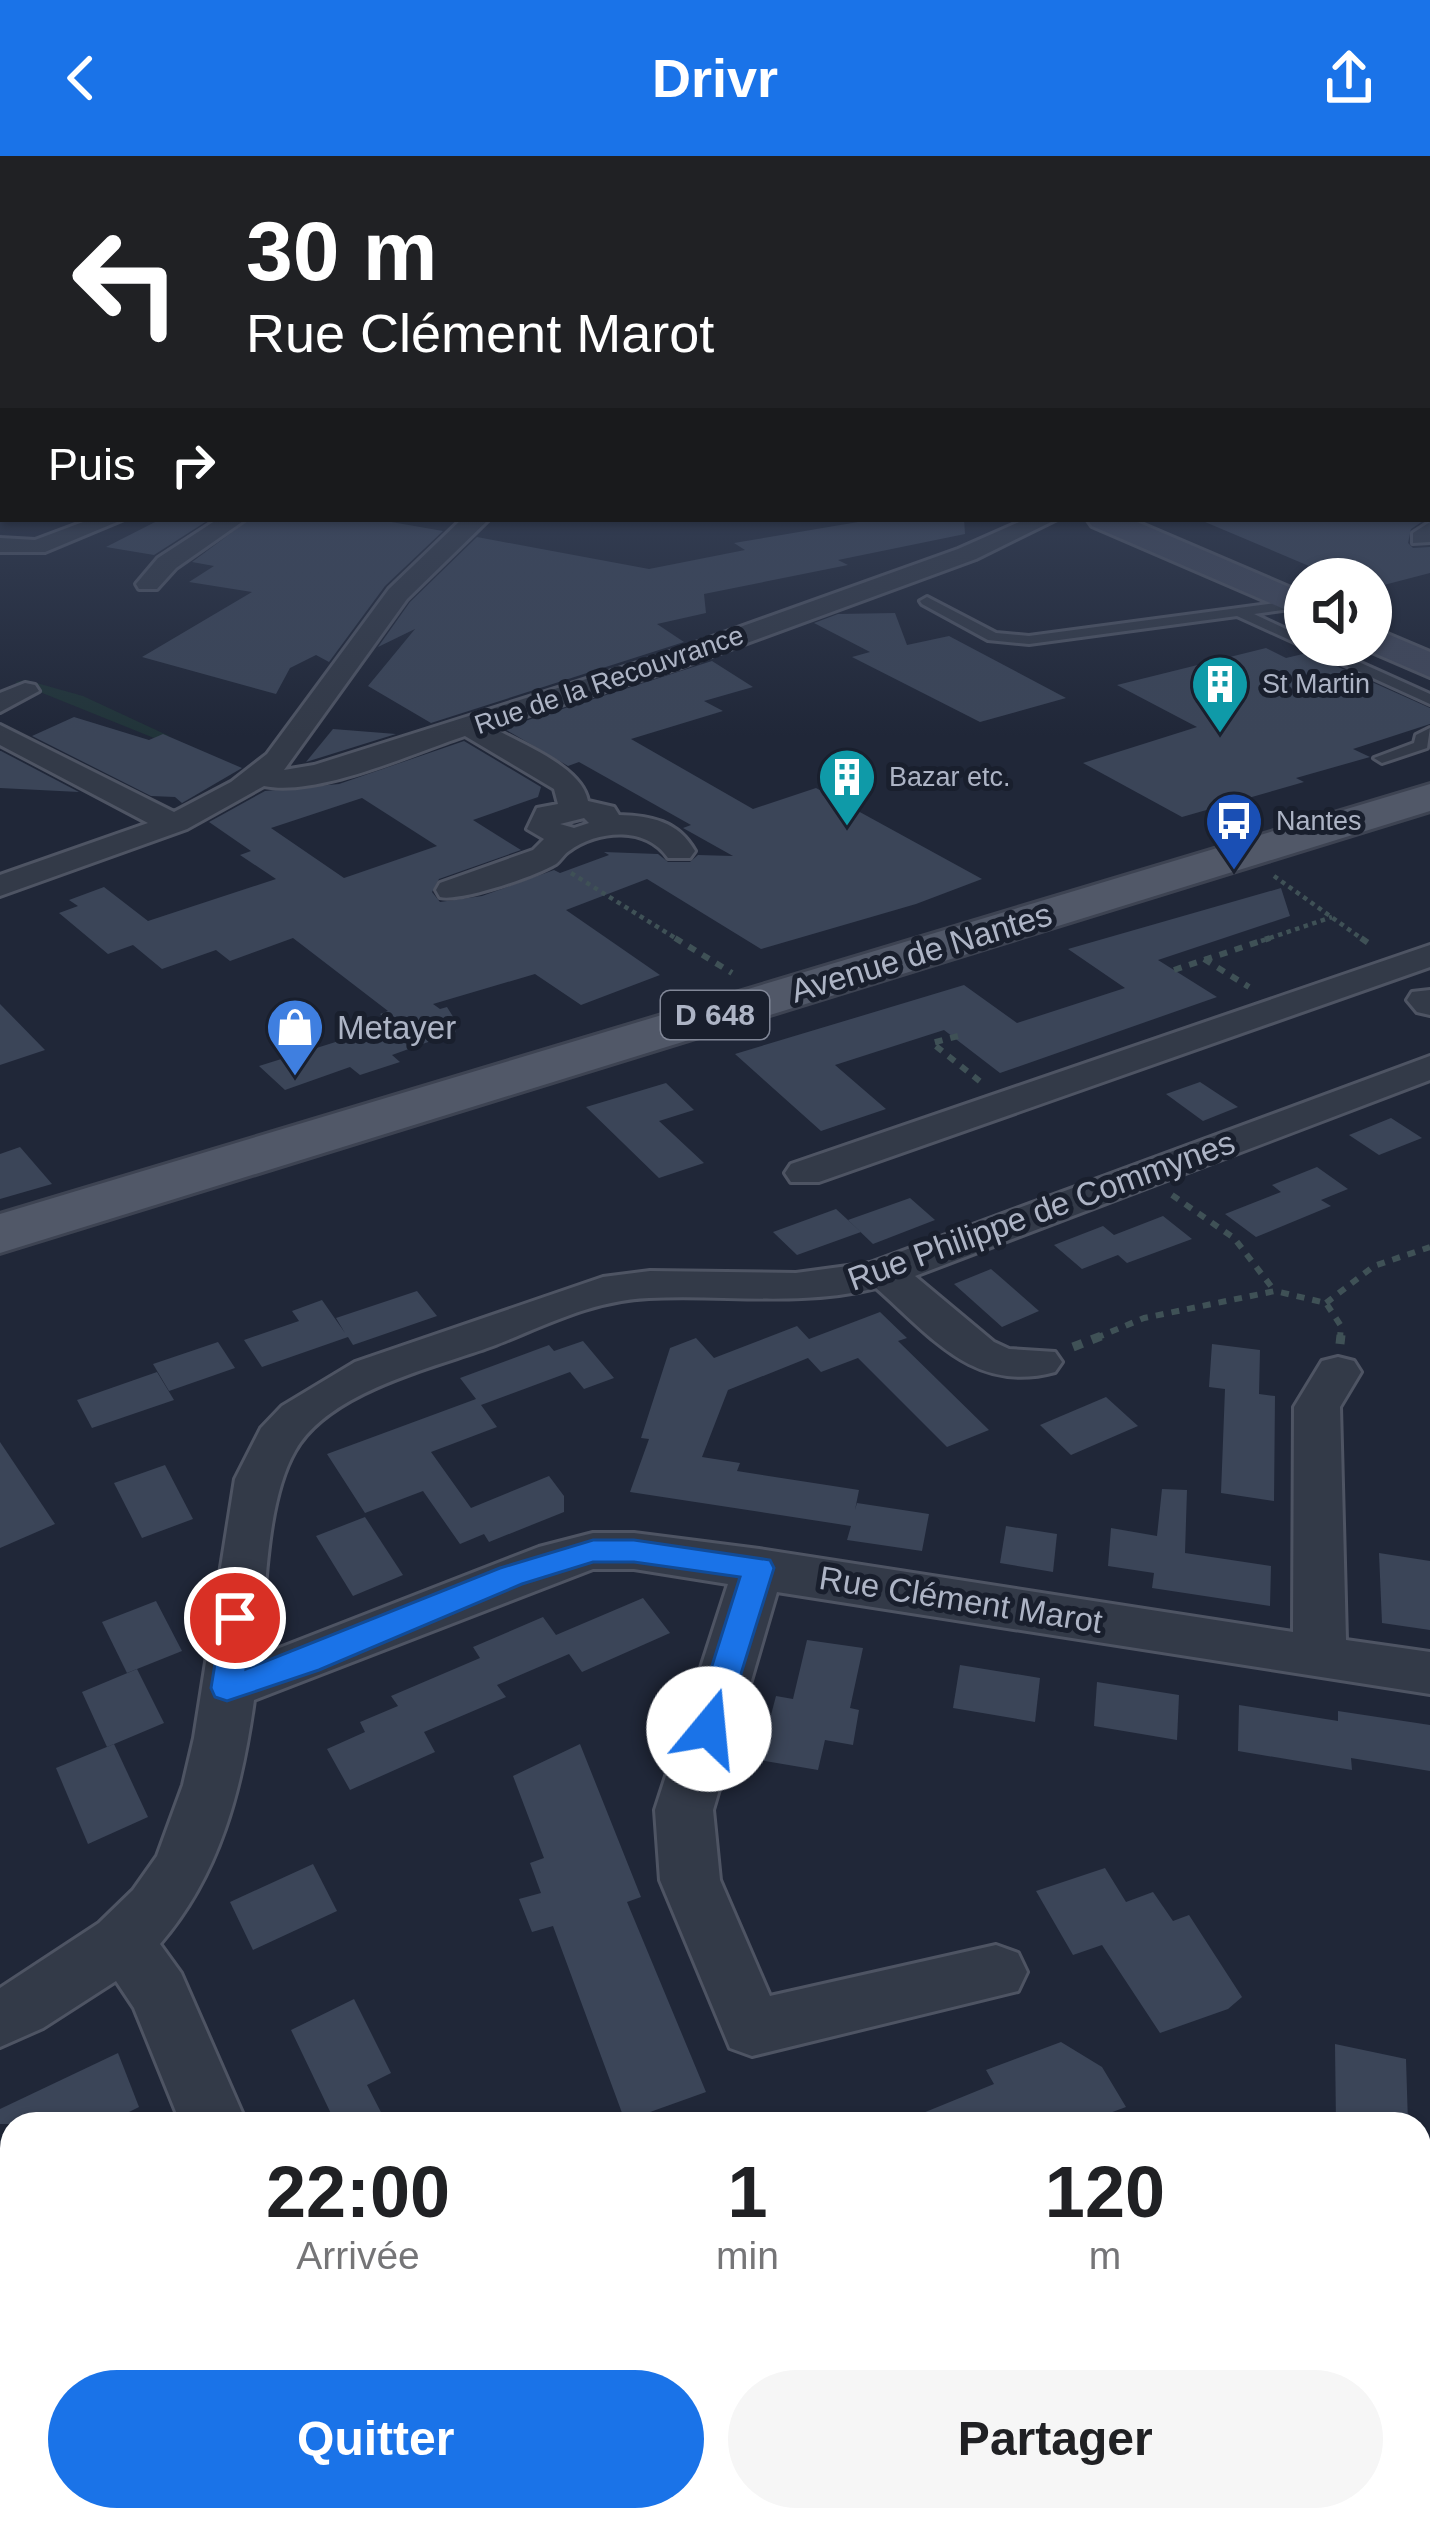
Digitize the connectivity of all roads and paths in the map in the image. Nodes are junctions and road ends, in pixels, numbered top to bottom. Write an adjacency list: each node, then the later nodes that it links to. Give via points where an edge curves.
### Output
1 (104, 522): 6 (street, via 37,548)
2 (229, 522): 7 (street)
3 (473, 522): 21 (street, via 418,569 297,738)
4 (1038, 522): 17 (street, Rue de la Recouvrance)
5 (1110, 522): 8 (street)
6 (0, 545)
7 (148, 584)
8 (1284, 598)
9 (927, 602): 11 (lane, via 1012,640)
10 (1284, 608): 11 (lane)
11 (1240, 613): 12 (lane)
12 (1284, 633)
13 (1392, 648): 15 (street)
14 (1355, 666): 16 (lane)
15 (1430, 666)
16 (1430, 700)
17 (471, 727): 21 (street, Rue de la Recouvrance, via 304,777); 24 (street, via 572,789)
18 (1430, 733): 20 (lane, via 1422,746)
19 (0, 734): 23 (street)
20 (1382, 758)
21 (259, 776): 23 (street, Rue de la Recouvrance)
22 (1430, 797): 26 (main road, Avenue de Nantes / D 648)
23 (170, 821): 27 (street, Rue de la Recouvrance)
24 (561, 834): 25 (street, via 603,814 608,824 656,830); 28 (street); 32 (path)
25 (680, 851)
26 (1242, 854): 29 (path); 32 (main road, Avenue de Nantes / D 648)
27 (0, 886)
28 (452, 890)
29 (1334, 917): 30 (path); 31 (path)
30 (1415, 961): 36 (street)
31 (1174, 970)
32 (771, 998): 38 (main road, Avenue de Nantes / D 648)
33 (958, 1036): 35 (path, via 932,1043)
34 (1430, 1067): 37 (street, Rue Philippe de Commynes)
35 (982, 1083)
36 (806, 1173)
37 (1142, 1174): 40 (street, Rue Philippe de Commynes); 41 (path, via 1234,1238)
38 (0, 1234)
39 (1430, 1247): 42 (path, via 1355,1276)
40 (884, 1274): 43 (street, via 978,1352 1002,1364); 48 (street, Rue Philippe de Commynes, via 794,1289 621,1286 345,1386 281,1433 266,1459)
41 (1275, 1291): 42 (path); 43 (path, via 1144,1318)
42 (1326, 1303): 44 (path, via 1341,1327)
43 (1039, 1362)
44 (1338, 1372): 46 (street, via 1318,1407)
45 (759, 1568): 46 (street, Rue Clément Marot); 48 (street, Rue Clément Marot, via 593,1551); 50 (street, via 684,1810 690,1880 752,2028)
46 (1320, 1655): 47 (street, Rue Clément Marot)
47 (1430, 1673)
48 (227, 1688): 49 (street, Rue Philippe de Commynes, via 201,1821 157,1905)
49 (123, 1941): 51 (street, Rue Philippe de Commynes); 52 (street, via 159,1993)
50 (996, 1972)
51 (0, 2019)
52 (209, 2112)

